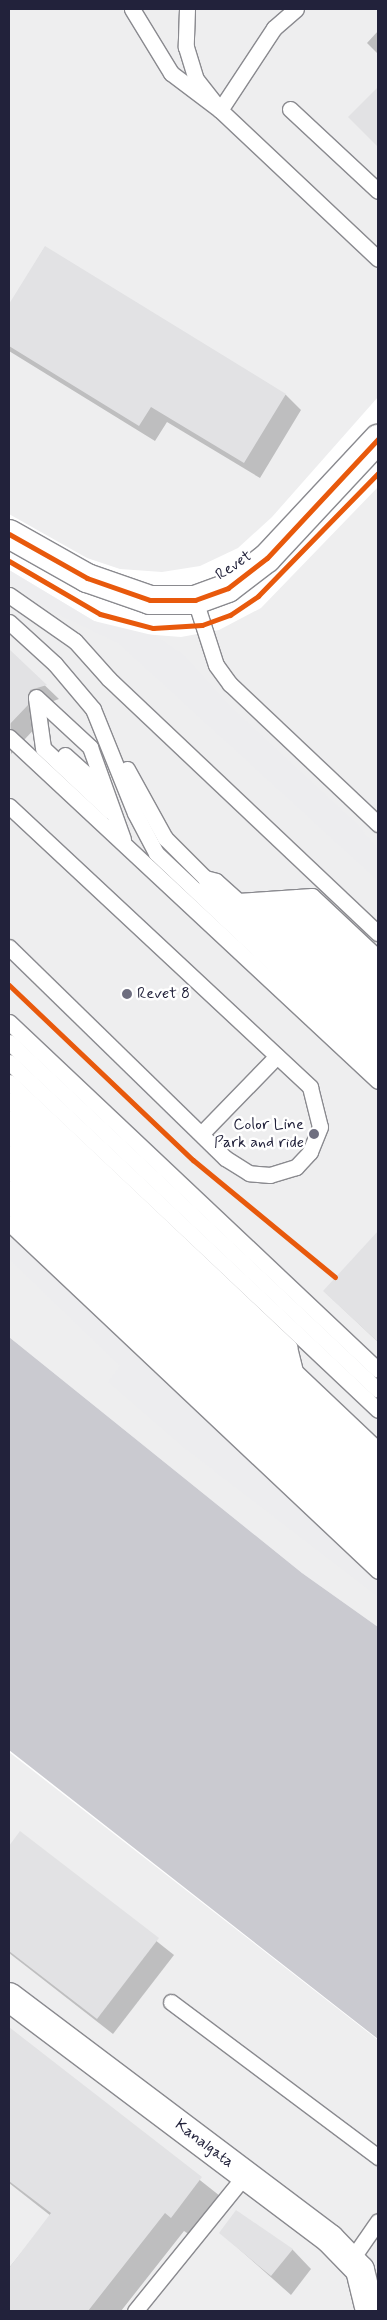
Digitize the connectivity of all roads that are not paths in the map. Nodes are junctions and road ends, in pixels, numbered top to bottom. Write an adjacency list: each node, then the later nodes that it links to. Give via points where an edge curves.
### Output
1 (132, 9): 5 (lane, via 171,72)
2 (187, 9): 5 (lane, via 186,48 196,79)
3 (296, 9): 5 (lane, via 274,28)
4 (290, 109): 6 (lane)
5 (220, 110): 7 (lane)
6 (378, 192)
7 (378, 259)
8 (378, 439): 11 (main road, Revet, via 267,558 228,588)
9 (9, 534): 11 (main road, Revet, via 87,578 150,600)
10 (9, 595): 25 (lane, via 75,641 109,679)
11 (195, 600): 21 (lane, via 216,665 230,684)
12 (9, 622): 14 (lane, via 54,664)
13 (42, 715): 15 (lane); 17 (lane); 17 (lane, via 36,697 90,747)
14 (104, 728): 23 (lane, via 165,838); 38 (lane, via 135,813 156,853)
15 (40, 733): 18 (lane); 20 (lane, via 43,748)
16 (9, 738): 22 (lane)
17 (97, 766): 18 (lane)
18 (106, 791): 20 (lane)
19 (9, 806): 36 (lane)
20 (114, 815): 22 (lane)
21 (378, 824)
22 (123, 840): 39 (lane)
23 (206, 878): 24 (lane); 35 (lane, via 209,889)
24 (268, 899): 27 (lane, via 312,896); 28 (lane); 29 (lane); 30 (lane); 31 (lane); 33 (lane)
25 (378, 933)
26 (9, 947): 43 (lane)
27 (378, 958)
28 (378, 973)
29 (378, 988)
30 (378, 1003)
31 (378, 1018)
32 (9, 1022): 52 (lane)
33 (378, 1033)
34 (9, 1042): 54 (lane)
35 (378, 1048)
36 (277, 1056): 43 (lane); 43 (lane, via 310,1087 318,1108 320,1127 310,1152 296,1167 270,1175 249,1173 225,1158)
37 (9, 1062): 51 (lane)
38 (378, 1063)
39 (378, 1081)
40 (9, 1082): 50 (lane)
41 (9, 1100): 53 (lane)
42 (9, 1118): 57 (lane)
43 (203, 1132)
44 (9, 1136): 58 (lane)
45 (9, 1153): 59 (lane)
46 (9, 1170): 60 (lane)
47 (9, 1188): 61 (lane)
48 (9, 1205): 62 (lane)
49 (9, 1223): 63 (lane)
50 (289, 1346): 51 (lane); 53 (lane)
51 (316, 1351): 55 (lane)
52 (378, 1370)
53 (295, 1372): 56 (lane)
54 (378, 1390)
55 (378, 1410)
56 (378, 1450)
57 (378, 1467)
58 (378, 1485)
59 (378, 1502)
60 (378, 1519)
61 (378, 1536)
62 (378, 1554)
63 (378, 1571)
64 (9, 1997): 67 (main road, Kanalgata)
65 (171, 2002): 66 (lane)
66 (378, 2157)
67 (245, 2175): 69 (main road, Kanalgata); 70 (lane)
68 (378, 2220): 69 (lane)
69 (351, 2260): 71 (main road, Kanalgata, via 368,2288)
70 (135, 2311)
71 (370, 2311)

